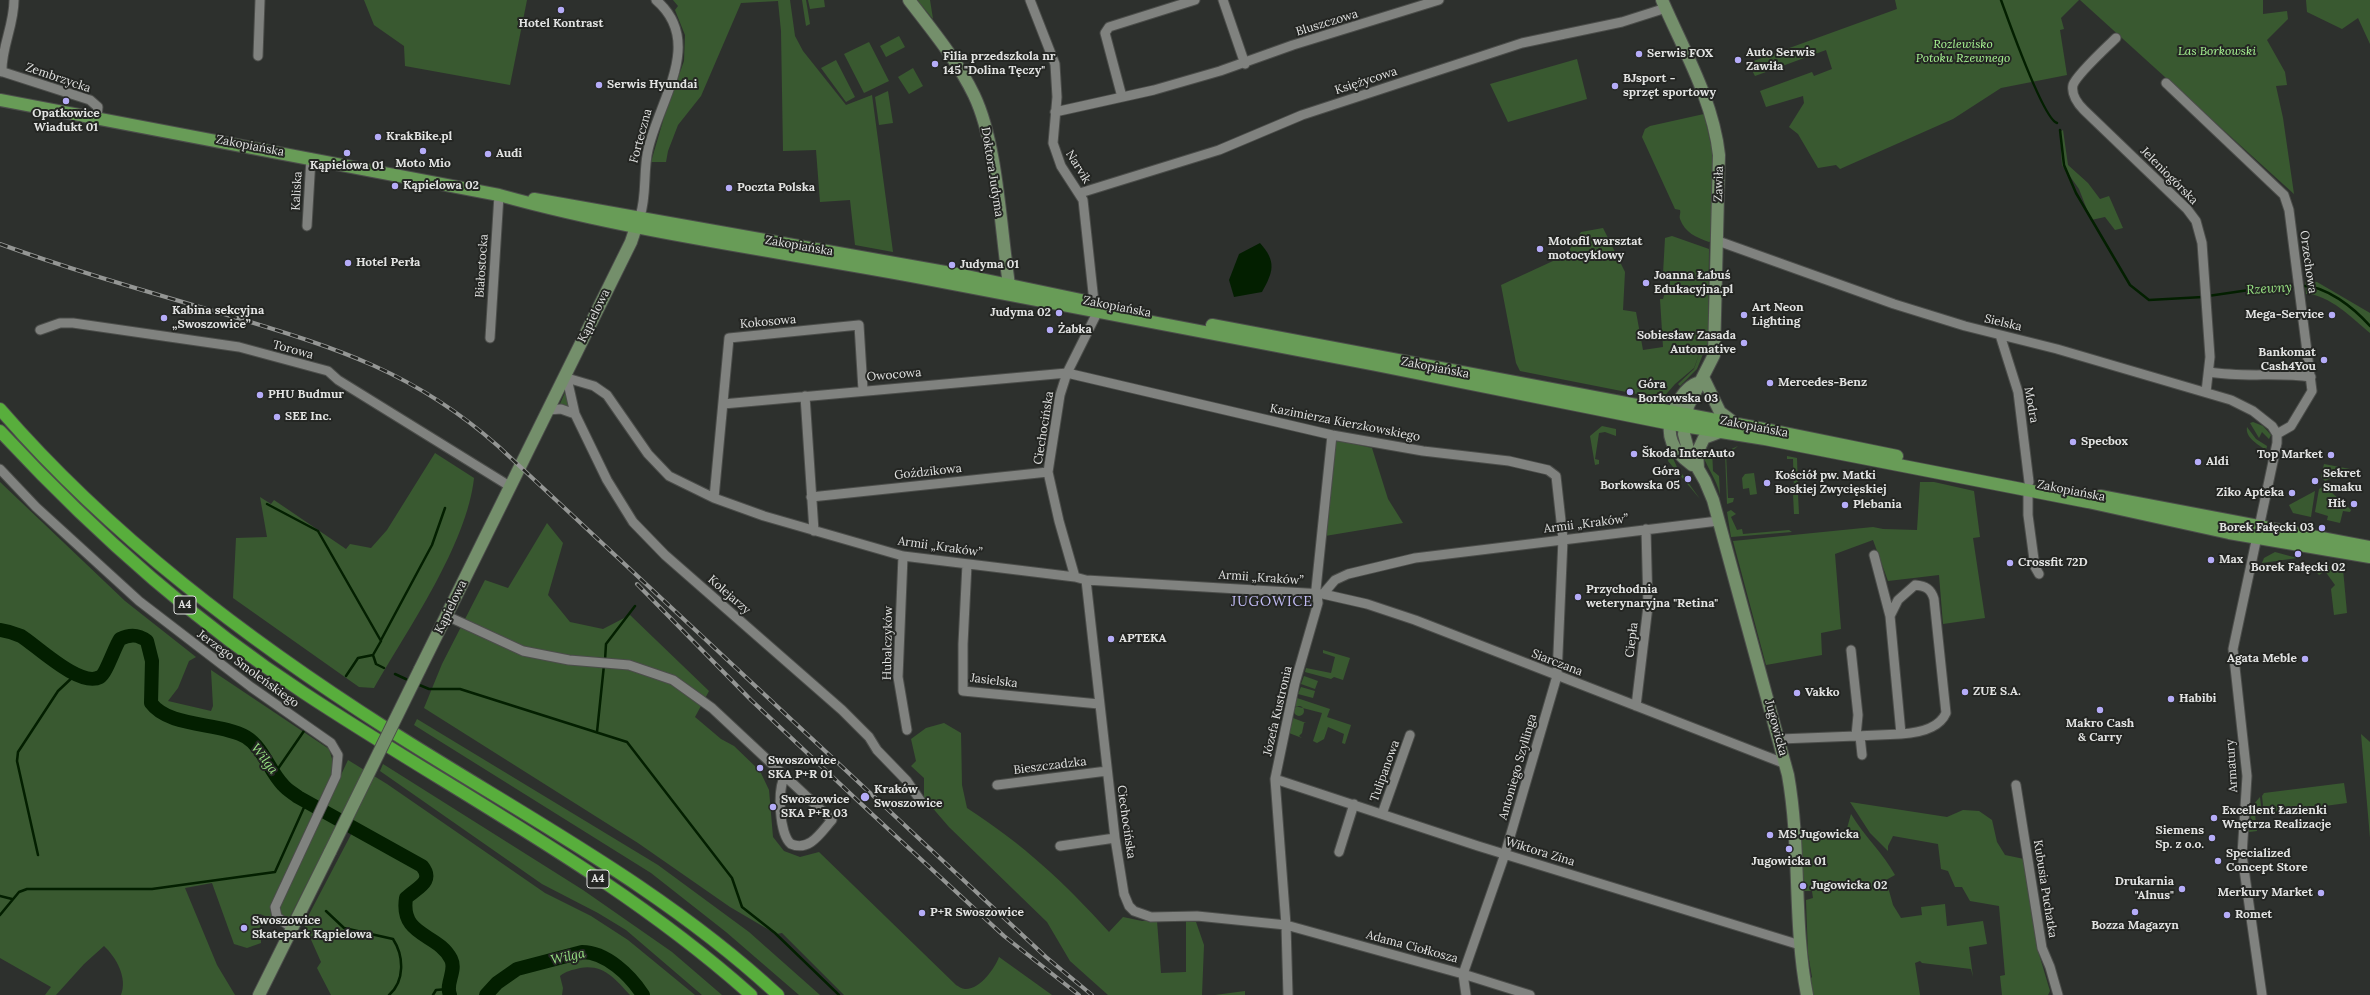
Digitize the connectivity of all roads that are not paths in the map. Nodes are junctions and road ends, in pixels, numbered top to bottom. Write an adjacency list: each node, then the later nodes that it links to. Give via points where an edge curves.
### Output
1 (14, 0): 13 (street, via 13,22 1,61)
2 (260, 0): 11 (street)
3 (656, 0): 22 (street, Forteczna, via 675,23 679,52 648,150)
4 (909, 0): 25 (street, Doktora Judyma, via 960,68 975,96 990,149)
5 (1030, 0): 17 (street, Narvik, via 1055,64)
6 (1195, 0): 15 (street, via 1108,27 1105,33)
7 (1224, 0): 12 (street)
8 (1439, 0): 12 (street, Bluszczowa, via 1293,45)
9 (1664, 4): 20 (street, Księżycowa, via 1622,22 1522,43 1302,115 1219,150); 24 (street, Zawiła, via 1708,103 1716,131 1719,155)
10 (2116, 38): 30 (street, Jeleniogórska, via 2078,77 2073,85 2073,92 2077,103 2196,221 2202,243)
11 (258, 56)
12 (1245, 64): 15 (street, Bluszczowa)
13 (1, 71): 18 (street, Zembrzycka, via 90,100 98,107)
14 (2166, 83): 33 (street, Orzechowa, via 2284,195 2289,210)
15 (1122, 97): 17 (street, Bluszczowa)
16 (0, 100): 18 (main road, Zakopiańska)
17 (1056, 112): 20 (street, Narvik, via 1052,130 1055,156)
18 (97, 117): 19 (main road, Zakopiańska)
19 (311, 158): 21 (main road, Zakopiańska); 23 (street, Kaliska)
20 (1080, 193): 26 (street, Narvik, via 1085,209)
21 (499, 195): 22 (main road, Zakopiańska, via 549,209); 29 (street, Białostocka)
22 (638, 222): 25 (main road, Zakopiańska); 32 (street, Kąpielowa)
23 (307, 226)
24 (1718, 240): 28 (street, Sielska, via 1894,304); 34 (street, Zawiła, via 1714,355)
25 (1008, 290): 26 (main road, Zakopiańska)
26 (1096, 307): 31 (street, Ciechocińska); 42 (main road, Zakopiańska)
27 (40, 330): 53 (street, Torowa, via 60,323 73,323 179,337 239,347 328,371 338,380)
28 (2000, 334): 36 (street, Sielska); 52 (street, Modra, via 2018,392)
29 (490, 338)
30 (2210, 372): 33 (street, via 2230,375 2275,373); 36 (street, Jeleniogórska)
31 (1067, 373): 35 (street, Owocowa); 47 (street, Kazimierza Kierzkowskiego); 51 (street, Ciechocińska, via 1060,395)
32 (567, 376): 40 (street, Kąpielowa); 41 (street, Kolejarzy); 55 (street, Armii „Kraków”, via 594,386 607,395 648,454 669,476)
33 (2311, 376): 48 (street, Orzechowa, via 2312,391 2298,415 2291,426)
34 (1701, 380): 42 (street, Zawiła, via 1691,386); 43 (street, Zawiła); 44 (street, via 1720,412)
35 (863, 390): 37 (street, Owocowa); 38 (street, Kokosowa, via 859,325 745,336 729,338)
36 (2206, 392): 48 (street, Sielska, via 2236,402 2257,414 2272,426)
37 (805, 396): 38 (street, Owocowa); 54 (street)
38 (723, 404): 55 (street, Kokosowa)
39 (0, 409): 101 (highway, A4, via 122,530 249,635 389,730 637,883 716,943)
40 (548, 410): 41 (street, via 561,409); 53 (street, Kąpielowa)
41 (575, 414): 88 (street, Kolejarzy, via 613,490 642,532 842,710 907,781)
42 (1673, 418): 43 (main road, Zakopiańska); 50 (street, Jugowicka, via 1671,441 1678,452)
43 (1685, 420): 44 (main road, Zakopiańska); 46 (main road, Zakopiańska); 50 (street, Jugowicka, via 1687,448)
44 (1736, 424): 52 (main road, Zakopiańska)
45 (0, 431): 100 (highway, A4, via 46,480 119,549 162,587 237,646 302,692 634,903 695,947)
46 (1720, 432): 50 (street, Jugowicka, via 1707,436 1700,444 1697,454); 52 (main road, Zakopiańska)
47 (1332, 434): 60 (street, Kazimierza Kierzkowskiego, via 1423,451 1509,461 1548,470 1556,476); 69 (street, Józefa Kustronia)
48 (2277, 434): 59 (street)
49 (0, 469): 96 (street, Jerzego Smoleńskiego, via 36,507 139,601 191,643 331,744 338,756 339,769 275,907 277,917)
50 (1699, 471): 56 (street, Jugowicka, via 1709,490)
51 (1048, 472): 54 (street, Goździkowa); 67 (street, Ciechocińska)
52 (2029, 486): 59 (main road, Zakopiańska); 66 (street, Zakopiańska, via 2029,521)
53 (511, 487): 70 (street, Kąpielowa)
54 (811, 497): 58 (street)
55 (714, 498): 58 (street, Armii „Kraków”)
56 (1718, 521): 57 (street, Armii „Kraków”); 80 (street, Jugowicka)
57 (1646, 529): 60 (street, Armii „Kraków”); 75 (street, Ciepła, via 1648,606)
58 (814, 531): 63 (street, Armii „Kraków”)
59 (2259, 532): 61 (main road, Zakopiańska); 64 (main road, Zakopiańska); 107 (street, Armatury, via 2237,627 2233,656 2247,776 2242,855)
60 (1563, 539): 69 (street, Armii „Kraków”, via 1415,558 1348,574 1335,580); 73 (street, Antoniego Szyllinga)
61 (2370, 546)
62 (1874, 555): 71 (street)
63 (903, 556): 65 (street, Armii „Kraków”); 76 (street, Hubalczyków, via 898,677)
64 (2370, 557)
65 (967, 564): 67 (street, Armii „Kraków”); 74 (street, Jasielska, via 963,644 964,692)
66 (2039, 574)
67 (1075, 577): 68 (street, Armii „Kraków”)
68 (1086, 580): 69 (street, Armii „Kraków”); 74 (street, Ciechocińska)
69 (1320, 594): 73 (street, Siarczana, via 1367,604 1415,620); 85 (street, Józefa Kustronia, via 1295,683)
70 (447, 616): 84 (street, via 523,651 570,660 629,665 658,673 686,688 712,708); 96 (street, Kąpielowa, bridge)
71 (1890, 616): 77 (street); 77 (street, via 1898,600 1915,585 1926,587 1932,592 1946,713 1927,729)
72 (1851, 650): 79 (street)
73 (1557, 676): 75 (street, Siarczana); 94 (street, Antoniego Szyllinga)
74 (1099, 704): 83 (street, Ciechocińska)
75 (1636, 706): 82 (street, Siarczana)
76 (906, 730)
77 (1901, 734): 79 (street)
78 (1410, 736): 90 (street, Tulipanowa)
79 (1858, 736): 80 (street); 81 (street)
80 (1780, 739): 82 (street, Jugowicka)
81 (1862, 755)
82 (1786, 764): 97 (street, Jugowicka, via 1794,816)
83 (1107, 771): 86 (street, Bieszczadzka); 91 (street, Ciechocińska)
84 (785, 776): 84 (street, via 832,820 808,845 799,846 789,842 782,829 781,787)
85 (1274, 779): 89 (street, Wiktora Zina); 95 (street, Józefa Kustronia)
86 (997, 785)
87 (2016, 785): 106 (street, Kubusia Puchatka, via 2042,948)
88 (922, 803)
89 (1354, 804): 90 (street, Wiktora Zina); 93 (street)
90 (1382, 814): 94 (street, Wiktora Zina)
91 (1116, 838): 92 (street); 95 (street, Ciechocińska, via 1126,901 1140,914 1151,917 1197,916)
92 (1060, 846)
93 (1339, 852)
94 (1505, 854): 97 (street, Wiktora Zina); 98 (street, Antoniego Szyllinga)
95 (1286, 925): 98 (street, Adama Ciołkosza); 102 (street, Józefa Kustronia)
96 (292, 928): 99 (street, Kąpielowa)
97 (1800, 945): 105 (street, Jugowicka)
98 (1463, 974): 103 (street, Antoniego Szyllinga); 104 (street, Adama Ciołkosza)
99 (259, 995)
100 (751, 995)
101 (778, 995)
102 (1288, 995)
103 (1466, 995)
104 (1530, 995)
105 (1807, 995)
106 (2058, 995)
107 (2262, 995)

